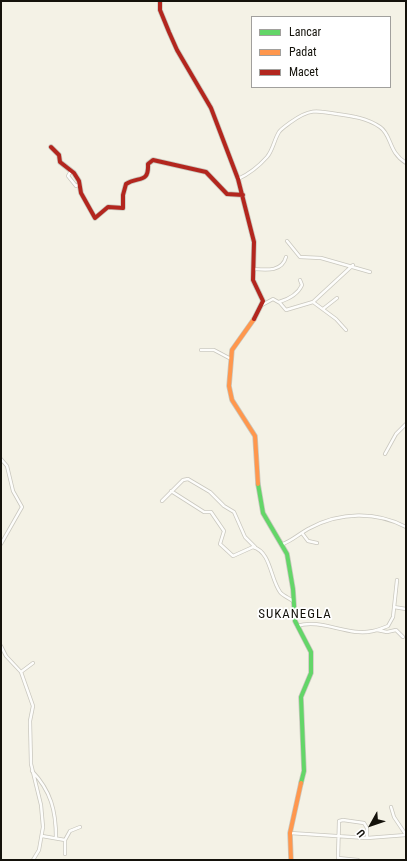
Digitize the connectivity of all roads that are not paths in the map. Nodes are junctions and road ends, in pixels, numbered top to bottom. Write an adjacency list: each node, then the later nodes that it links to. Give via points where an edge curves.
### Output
1 (160, 1): 4 (street, via 160,10 169,32 211,108)
2 (51, 147): 5 (street, via 59,155 59,161 74,173 80,184 81,193 95,218 108,207 123,208 121,203 124,188 129,182 147,175 148,164 153,160 206,172 227,194)
3 (406, 163): 4 (street, via 395,154 386,132 375,124 359,117 309,112 284,127 268,156 250,173)
4 (238, 179): 5 (street)
5 (243, 194): 9 (street, via 254,242)
6 (287, 241): 8 (street, via 300,257 316,257)
7 (286, 257): 9 (street, via 283,264 276,269)
8 (353, 265): 10 (street); 14 (street)
9 (254, 269): 15 (street, via 254,284 262,296)
10 (370, 272)
11 (300, 280): 13 (street, via 302,285 299,291)
12 (337, 298): 16 (street)
13 (279, 302): 14 (street, via 286,310); 15 (street, via 273,299)
14 (313, 302): 16 (street)
15 (262, 305): 19 (street, via 251,326 233,348)
16 (323, 309): 17 (street)
17 (346, 330)
18 (201, 350): 19 (street, via 214,350)
19 (231, 358): 29 (street, via 229,393 255,436 256,470 263,513)
20 (406, 424): 21 (street, via 396,434)
21 (385, 454)
22 (1, 459): 28 (street, via 7,466 13,491 22,507)
23 (171, 490): 24 (street); 30 (street, via 186,479 210,492 236,514 245,537); 30 (street, via 204,512 211,512 224,531 220,544 233,556)
24 (162, 501)
25 (406, 527): 26 (street, via 359,515 336,518)
26 (302, 533): 27 (street, via 308,541); 29 (street)
27 (317, 543)
28 (1, 544)
29 (283, 544): 32 (street, via 289,563)
30 (255, 547): 32 (street, via 265,558 280,592)
31 (397, 580): 33 (street)
32 (293, 601): 35 (street)
33 (394, 607): 34 (street); 36 (street, via 388,626)
34 (406, 608)
35 (297, 626): 36 (street, via 306,623 351,631); 44 (street, via 308,644 312,660 301,697 304,776 297,795)
36 (376, 630): 37 (street, via 396,630)
37 (403, 637)
38 (1, 646): 40 (street, via 6,656)
39 (33, 663): 40 (street)
40 (21, 672): 41 (street, via 34,709 30,721)
41 (31, 770): 47 (street, via 40,805); 48 (street, via 43,784 52,803 56,818)
42 (391, 807): 46 (street, via 394,817)
43 (80, 827): 50 (street, via 70,831)
44 (290, 833): 45 (street); 54 (street)
45 (338, 835): 49 (street); 49 (street, via 339,821 343,820 364,823); 52 (street)
46 (406, 835): 49 (street)
47 (42, 836): 48 (street); 53 (street, via 39,850)
48 (56, 838): 50 (street)
49 (367, 838)
50 (65, 840): 51 (street)
51 (65, 854)
52 (338, 859): 55 (street)
53 (33, 860)
54 (291, 860)
55 (358, 860)

